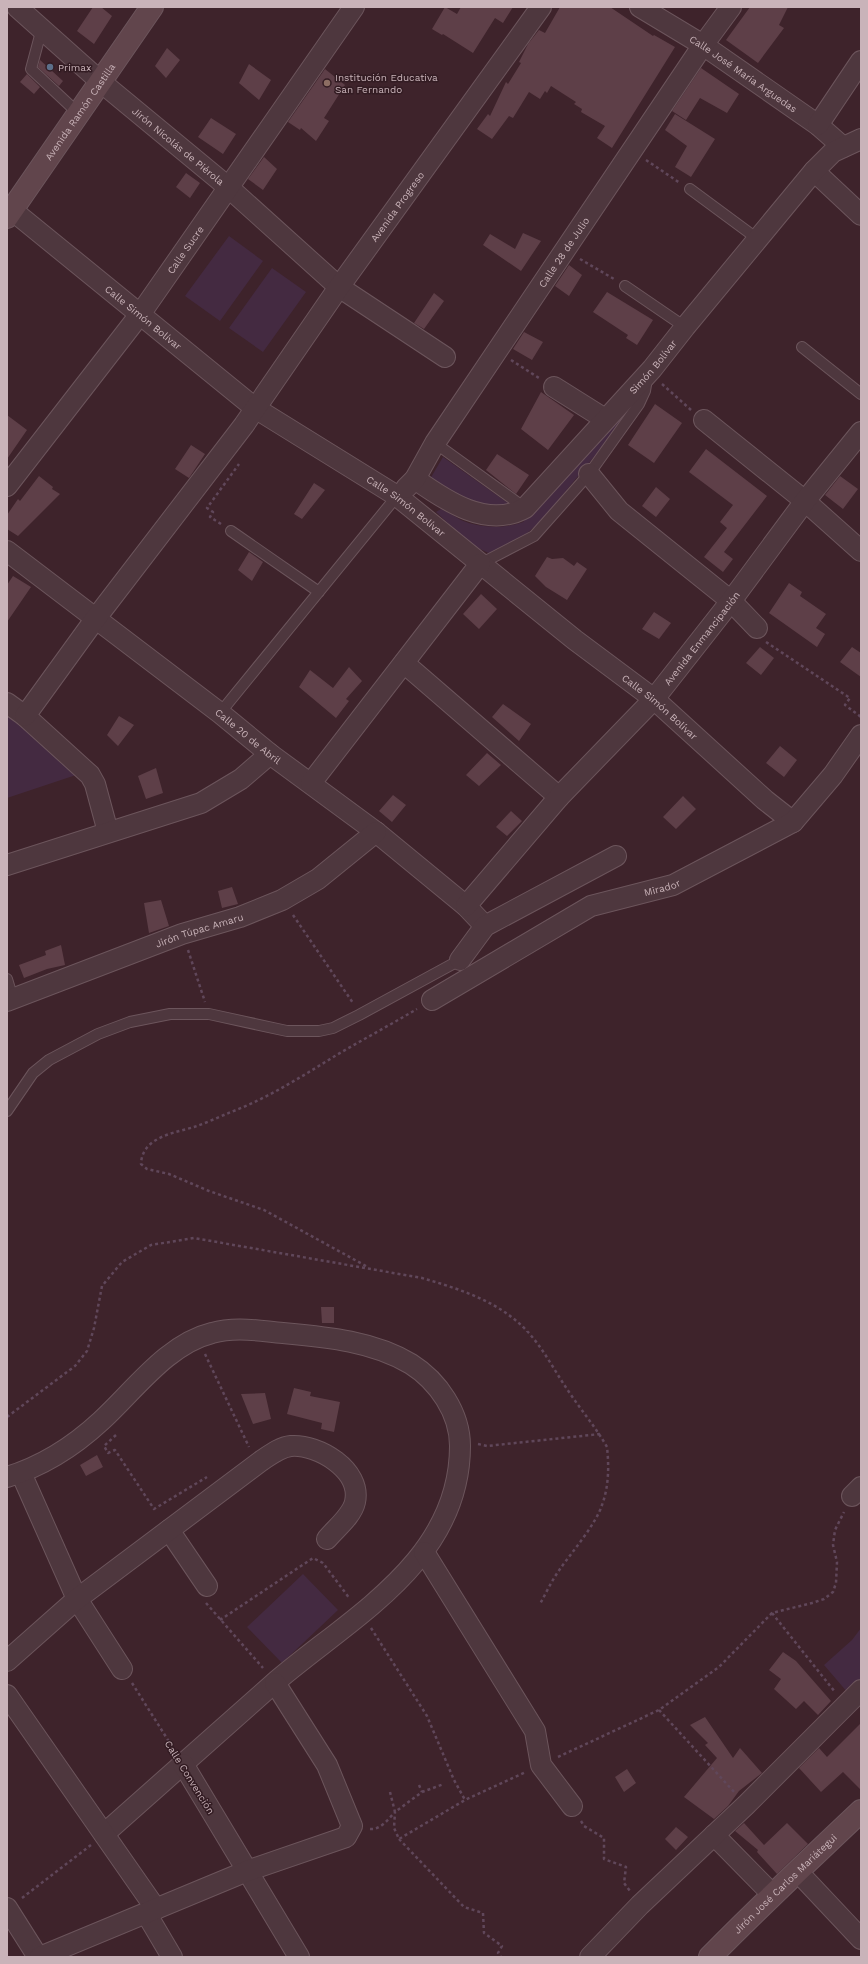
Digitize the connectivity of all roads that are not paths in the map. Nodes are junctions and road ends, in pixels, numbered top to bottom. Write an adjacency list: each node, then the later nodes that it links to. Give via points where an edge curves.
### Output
1 (17, 7): 7 (street, Jirón Nicolás de Piérola)
2 (152, 7): 10 (main road, Avenida Ramón Castilla)
3 (354, 7): 16 (street, Calle Sucre)
4 (541, 7): 22 (street, Avenida Progreso)
5 (640, 7): 8 (street, Calle José María Arguedas)
6 (731, 7): 8 (street, Calle 28 de Julio)
7 (42, 28): 10 (street, Jirón Nicolás de Piérola); 11 (lane, via 31,69)
8 (704, 45): 12 (street, Calle José María Arguedas); 34 (street, Calle 28 de Julio)
9 (861, 61): 12 (street)
10 (101, 82): 11 (main road, Avenida Ramón Castilla); 16 (street, Jirón Nicolás de Piérola)
11 (79, 114): 18 (main road, Avenida Ramón Castilla)
12 (818, 125): 14 (street, Calle José María Arguedas)
13 (861, 139): 14 (street, Simón Bolívar)
14 (843, 147): 15 (street, Simón Bolívar, via 833,152)
15 (814, 172): 19 (street); 20 (street, Simón Bolívar)
16 (228, 187): 22 (street, Jirón Nicolás de Piérola); 23 (street, Calle Sucre)
17 (690, 189): 20 (lane)
18 (9, 211): 23 (street, Calle Simón Bolívar)
19 (861, 215)
20 (759, 240): 24 (street, Simón Bolívar)
21 (624, 286): 24 (lane)
22 (339, 287): 26 (street, Jirón Nicolás de Piérola); 30 (street, Avenida Progreso)
23 (140, 313): 30 (street, Calle Simón Bolívar); 37 (street, Calle Sucre)
24 (685, 327): 27 (street, Simón Bolívar)
25 (802, 347): 29 (lane)
26 (445, 357)
27 (648, 373): 31 (street, Simón Bolívar); 35 (lane, via 645,391 639,404)
28 (554, 388): 31 (street)
29 (861, 394)
30 (255, 408): 38 (street, Calle Simón Bolívar); 47 (street, Avenida Progreso)
31 (605, 419): 40 (street, Simón Bolívar)
32 (704, 420): 39 (street)
33 (861, 432): 39 (street, Avenida Enmancipación)
34 (435, 443): 36 (street, Calle 28 de Julio); 40 (lane)
35 (589, 474): 44 (lane, via 534,536); 46 (street, via 619,510)
36 (415, 479): 38 (street, Calle 28 de Julio); 40 (street, Simón Bolívar, via 444,499 466,510 501,515 514,514)
37 (7, 486)
38 (397, 496): 44 (street, Calle Simón Bolívar); 45 (lane)
39 (805, 501): 42 (street); 46 (street, Avenida Enmancipación)
40 (525, 508)
41 (231, 531): 45 (lane)
42 (861, 551)
43 (10, 559): 47 (street, Calle 20 de Abril)
44 (480, 564): 49 (street); 50 (street, Calle Simón Bolívar)
45 (319, 592): 52 (lane)
46 (731, 601): 48 (street); 50 (street, Avenida Enmancipación)
47 (96, 618): 52 (street, Calle 20 de Abril); 53 (street, Avenida Progreso)
48 (757, 628)
49 (404, 664): 56 (street); 57 (street)
50 (654, 699): 57 (street, Avenida Enmancipación); 58 (street, Calle Simón Bolívar, via 765,800)
51 (7, 703): 53 (street)
52 (220, 714): 55 (street, Calle 20 de Abril)
53 (25, 716): 59 (street, via 90,775 95,784)
54 (861, 735): 58 (street, Mirador, via 833,775)
55 (270, 754): 56 (street, Calle 20 de Abril); 59 (street, via 241,780 201,803)
56 (311, 783): 60 (street, Calle 20 de Abril)
57 (560, 797): 63 (street, Avenida Enmancipación)
58 (793, 822): 68 (street, Mirador, via 673,885 591,906)
59 (108, 832): 62 (street)
60 (376, 832): 63 (street, Calle 20 de Abril); 67 (street, Jirón Túpac Amaru, via 318,879 282,900 240,917 182,934)
61 (616, 856): 64 (street)
62 (7, 865)
63 (466, 906): 64 (street, Calle 20 de Abril)
64 (485, 926): 65 (street)
65 (460, 960): 69 (lane, via 359,1015 333,1028 319,1031 287,1031 209,1014 170,1014 130,1022 68,1048 33,1073)
66 (7, 979): 67 (lane)
67 (10, 1000)
68 (432, 1000)
69 (7, 1111)
70 (14, 1475): 73 (street, via 44,1463 72,1446 170,1354 197,1338 223,1330 241,1329 340,1338 405,1360 430,1379 442,1393 456,1421 460,1441 460,1467 443,1518); 75 (street)
71 (169, 1530): 72 (street, via 261,1460 283,1448 301,1446 330,1456 350,1478 354,1487 356,1500 352,1509); 74 (street); 75 (street)
72 (328, 1539)
73 (424, 1552): 78 (street, via 382,1598); 82 (street, via 535,1731 541,1765)
74 (207, 1586)
75 (77, 1599): 76 (street); 77 (street)
76 (7, 1661)
77 (122, 1669)
78 (275, 1683): 81 (street); 86 (street, via 327,1764 352,1826 346,1837 337,1841)
79 (861, 1690): 85 (street)
80 (7, 1695): 84 (street)
81 (183, 1764): 84 (street); 86 (street, Calle Convención)
82 (572, 1806)
83 (861, 1811): 87 (main road, Jirón José Carlos Mariátegui)
84 (104, 1834): 90 (street)
85 (714, 1835): 88 (street); 95 (street, via 640,1905)
86 (248, 1871): 90 (street); 94 (street, Calle Convención)
87 (798, 1872): 88 (main road, Jirón José Carlos Mariátegui); 91 (street)
88 (772, 1894): 96 (main road, Jirón José Carlos Mariátegui)
89 (7, 1908): 92 (street)
90 (151, 1911): 92 (street); 93 (street)
91 (861, 1939)
92 (40, 1957)
93 (172, 1957)
94 (299, 1957)
95 (590, 1957)
96 (710, 1957)

